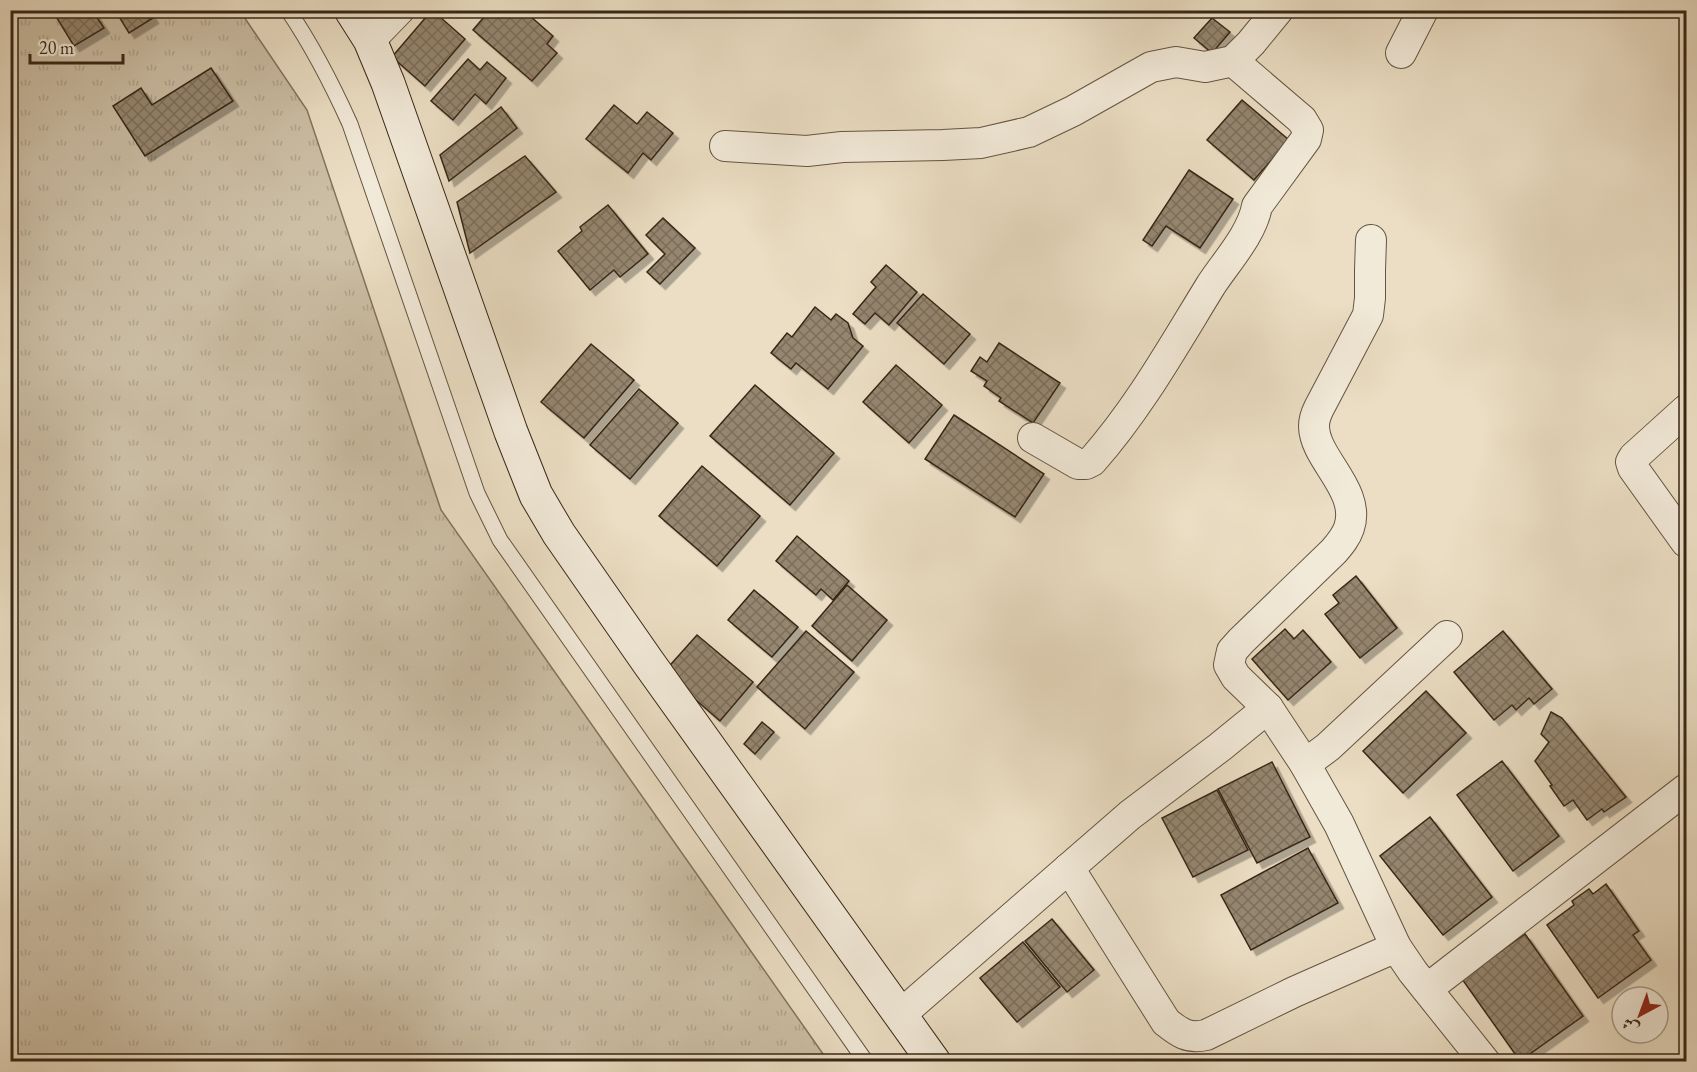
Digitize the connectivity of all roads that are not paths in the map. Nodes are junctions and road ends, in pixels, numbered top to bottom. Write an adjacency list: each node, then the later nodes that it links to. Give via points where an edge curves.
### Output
1 (288, 10): 22 (lane, via 313,48 350,124 477,493 500,540)
2 (351, 10): 6 (main road)
3 (399, 10): 6 (street)
4 (1278, 10): 8 (street)
5 (1423, 10): 7 (street)
6 (370, 40): 21 (main road, via 406,129 536,495 648,663)
7 (1401, 53)
8 (1233, 61): 9 (street, via 1205,67 1176,62 1152,67 1029,132 981,143 842,147 807,152); 12 (street, via 1302,120 1308,130 1306,139 1257,206 1248,230 1149,387 1092,461 1078,464)
9 (725, 146)
10 (1371, 240): 15 (street, via 1368,315 1313,425 1349,501 1350,527 1335,551 1232,651 1229,665 1236,677)
11 (1686, 410): 13 (street, via 1631,462)
12 (1033, 438)
13 (1686, 542)
14 (1447, 636): 16 (street)
15 (1268, 708): 16 (street); 18 (street)
16 (1305, 764): 19 (street)
17 (1686, 789): 20 (street)
18 (1069, 868): 19 (street, via 1166,1022 1179,1033 1195,1037); 21 (street)
19 (1396, 947): 20 (street)
20 (1427, 989): 24 (street)
21 (900, 1015): 23 (main road)
22 (866, 1062)
23 (934, 1062)
24 (1485, 1062)

